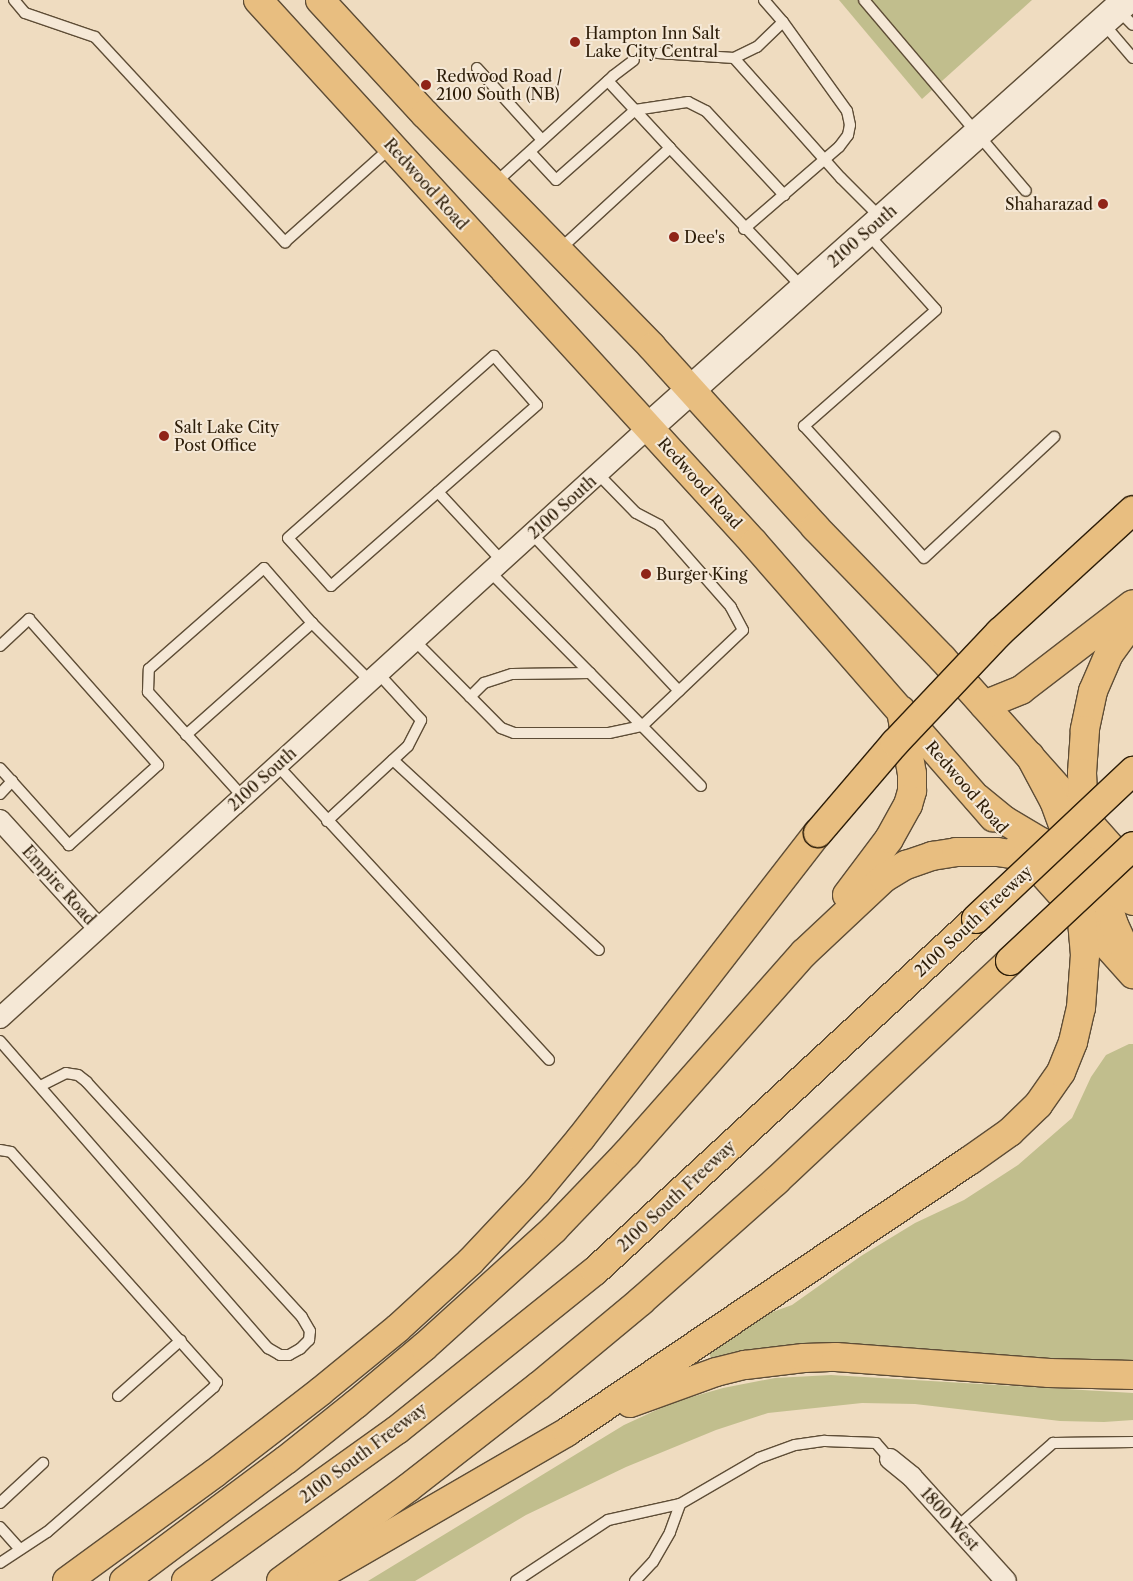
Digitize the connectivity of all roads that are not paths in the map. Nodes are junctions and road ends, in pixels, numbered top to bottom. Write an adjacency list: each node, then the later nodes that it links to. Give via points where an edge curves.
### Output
1 (14, 0): 17 (lane, via 25,12 95,37 285,242)
2 (258, 0): 17 (main road, Redwood Road)
3 (320, 0): 21 (main road)
4 (764, 0): 7 (lane)
5 (864, 0): 15 (lane)
6 (1120, 14): 10 (lane); 15 (street, 2100 South)
7 (783, 22): 9 (lane, via 757,47); 20 (lane, via 847,112 848,135)
8 (658, 53): 9 (lane)
9 (734, 58): 20 (lane)
10 (1133, 58)
11 (634, 60): 13 (lane)
12 (477, 68): 16 (lane)
13 (608, 81): 14 (lane); 16 (lane)
14 (635, 110): 18 (lane); 19 (lane, via 556,180); 23 (lane, via 688,102 706,110)
15 (976, 135): 22 (lane); 24 (street, 2100 South)
16 (542, 140): 19 (lane)
17 (391, 146): 29 (main road, Redwood Road)
18 (670, 148): 25 (lane); 26 (lane)
19 (530, 152): 21 (lane)
20 (825, 159): 23 (lane); 24 (lane)
21 (494, 185): 26 (main road)
22 (1026, 191)
23 (784, 196): 25 (lane)
24 (874, 225): 27 (street, 2100 South); 30 (lane, via 936,310 804,426 924,558)
25 (744, 228): 27 (lane)
26 (558, 251): 28 (main road)
27 (803, 288): 28 (street, 2100 South)
28 (691, 390): 29 (street, 2100 South); 45 (main road, via 815,527)
29 (649, 427): 31 (street, 2100 South); 46 (main road, Redwood Road)
30 (1054, 437)
31 (598, 474): 34 (street, 2100 South); 43 (lane, via 636,514 659,525 732,607 743,630)
32 (438, 492): 32 (lane, via 537,405 494,356 288,538 331,586); 35 (lane)
33 (1133, 510): 93 (main road, bridge, via 1000,632 895,743 818,833 581,1138 470,1262 398,1328 215,1473)
34 (532, 534): 35 (street, 2100 South); 43 (lane)
35 (496, 566): 39 (street, 2100 South); 41 (lane)
36 (1133, 604): 45 (main road, via 1021,690)
37 (1133, 621): 59 (main road, via 1109,654 1093,691 1083,755)
38 (312, 623): 42 (lane); 48 (lane); 48 (lane, via 264,568 157,662 150,669 148,692)
39 (414, 640): 42 (street, 2100 South); 44 (lane)
40 (0, 646): 54 (lane, via 29,619 158,765 69,845)
41 (590, 673): 44 (lane, via 512,674 484,683); 47 (lane)
42 (374, 677): 50 (lane, via 421,720 408,746); 51 (street, 2100 South)
43 (679, 691): 47 (lane)
44 (470, 697): 47 (lane, via 501,728 514,733 609,732)
45 (984, 705): 49 (main road)
46 (901, 710): 58 (main road, Redwood Road); 71 (main road, via 912,774 908,805 889,839)
47 (642, 726): 55 (lane)
48 (186, 735): 57 (lane)
49 (1030, 756): 59 (main road); 64 (main road)
50 (393, 760): 61 (lane); 70 (lane)
51 (277, 765): 57 (street, 2100 South); 61 (lane)
52 (0, 768): 54 (lane)
53 (1133, 772): 96 (main road, 2100 South Freeway, bridge, via 595,1271 397,1430)
54 (12, 781): 56 (lane)
55 (702, 786)
56 (0, 794)
57 (243, 797): 69 (street, 2100 South)
58 (977, 798): 63 (main road, Redwood Road); 64 (main road, via 1025,833)
59 (1084, 817): 64 (main road); 65 (main road)
60 (0, 820): 69 (street, Empire Road)
61 (328, 820): 76 (lane)
62 (1133, 846): 97 (main road, bridge, via 776,1182 641,1301 416,1482)
63 (1026, 856): 64 (main road); 68 (main road, Redwood Road); 71 (main road, via 991,851 956,852 906,865 875,884)
64 (1085, 869): 66 (main road); 67 (main road); 68 (main road); 72 (main road)
65 (1133, 872)
66 (1133, 876)
67 (1133, 901)
68 (1082, 917): 73 (main road, Redwood Road); 82 (main road, via 1085,978 1073,1042 1061,1072 1026,1118 969,1161)
69 (98, 928): 74 (street, 2100 South)
70 (598, 950)
71 (804, 953): 85 (main road, via 626,1154 554,1229 424,1347)
72 (1133, 966)
73 (1133, 974)
74 (0, 1018)
75 (0, 1041): 77 (lane)
76 (549, 1060)
77 (40, 1086): 77 (lane, via 268,1348 280,1355 289,1355 310,1340 310,1331 302,1318 87,1082 78,1075 66,1073)
78 (0, 1150): 79 (lane, via 11,1152)
79 (181, 1340): 81 (lane); 91 (lane, via 214,1377 217,1382 214,1387 47,1532)
80 (1133, 1375): 82 (main road, via 1049,1373 836,1357 777,1361 745,1365 687,1381)
81 (118, 1396)
82 (568, 1432): 98 (main road)
83 (1133, 1442): 90 (lane, via 1053,1443)
84 (890, 1459): 88 (lane, via 876,1443 825,1441 795,1445 759,1458); 90 (street, 1800 West, via 912,1477)
85 (286, 1460): 94 (main road); 95 (main road)
86 (43, 1464): 87 (lane)
87 (0, 1503)
88 (680, 1504): 99 (lane, via 608,1520); 100 (lane, via 670,1532 653,1562)
89 (0, 1527): 91 (lane)
90 (958, 1527): 101 (street, 1800 West)
91 (20, 1549): 92 (lane)
92 (0, 1562)
93 (67, 1581)
94 (98, 1581)
95 (124, 1581)
96 (186, 1581)
97 (281, 1581)
98 (310, 1581)
99 (516, 1581)
100 (635, 1581)
101 (1006, 1581)

